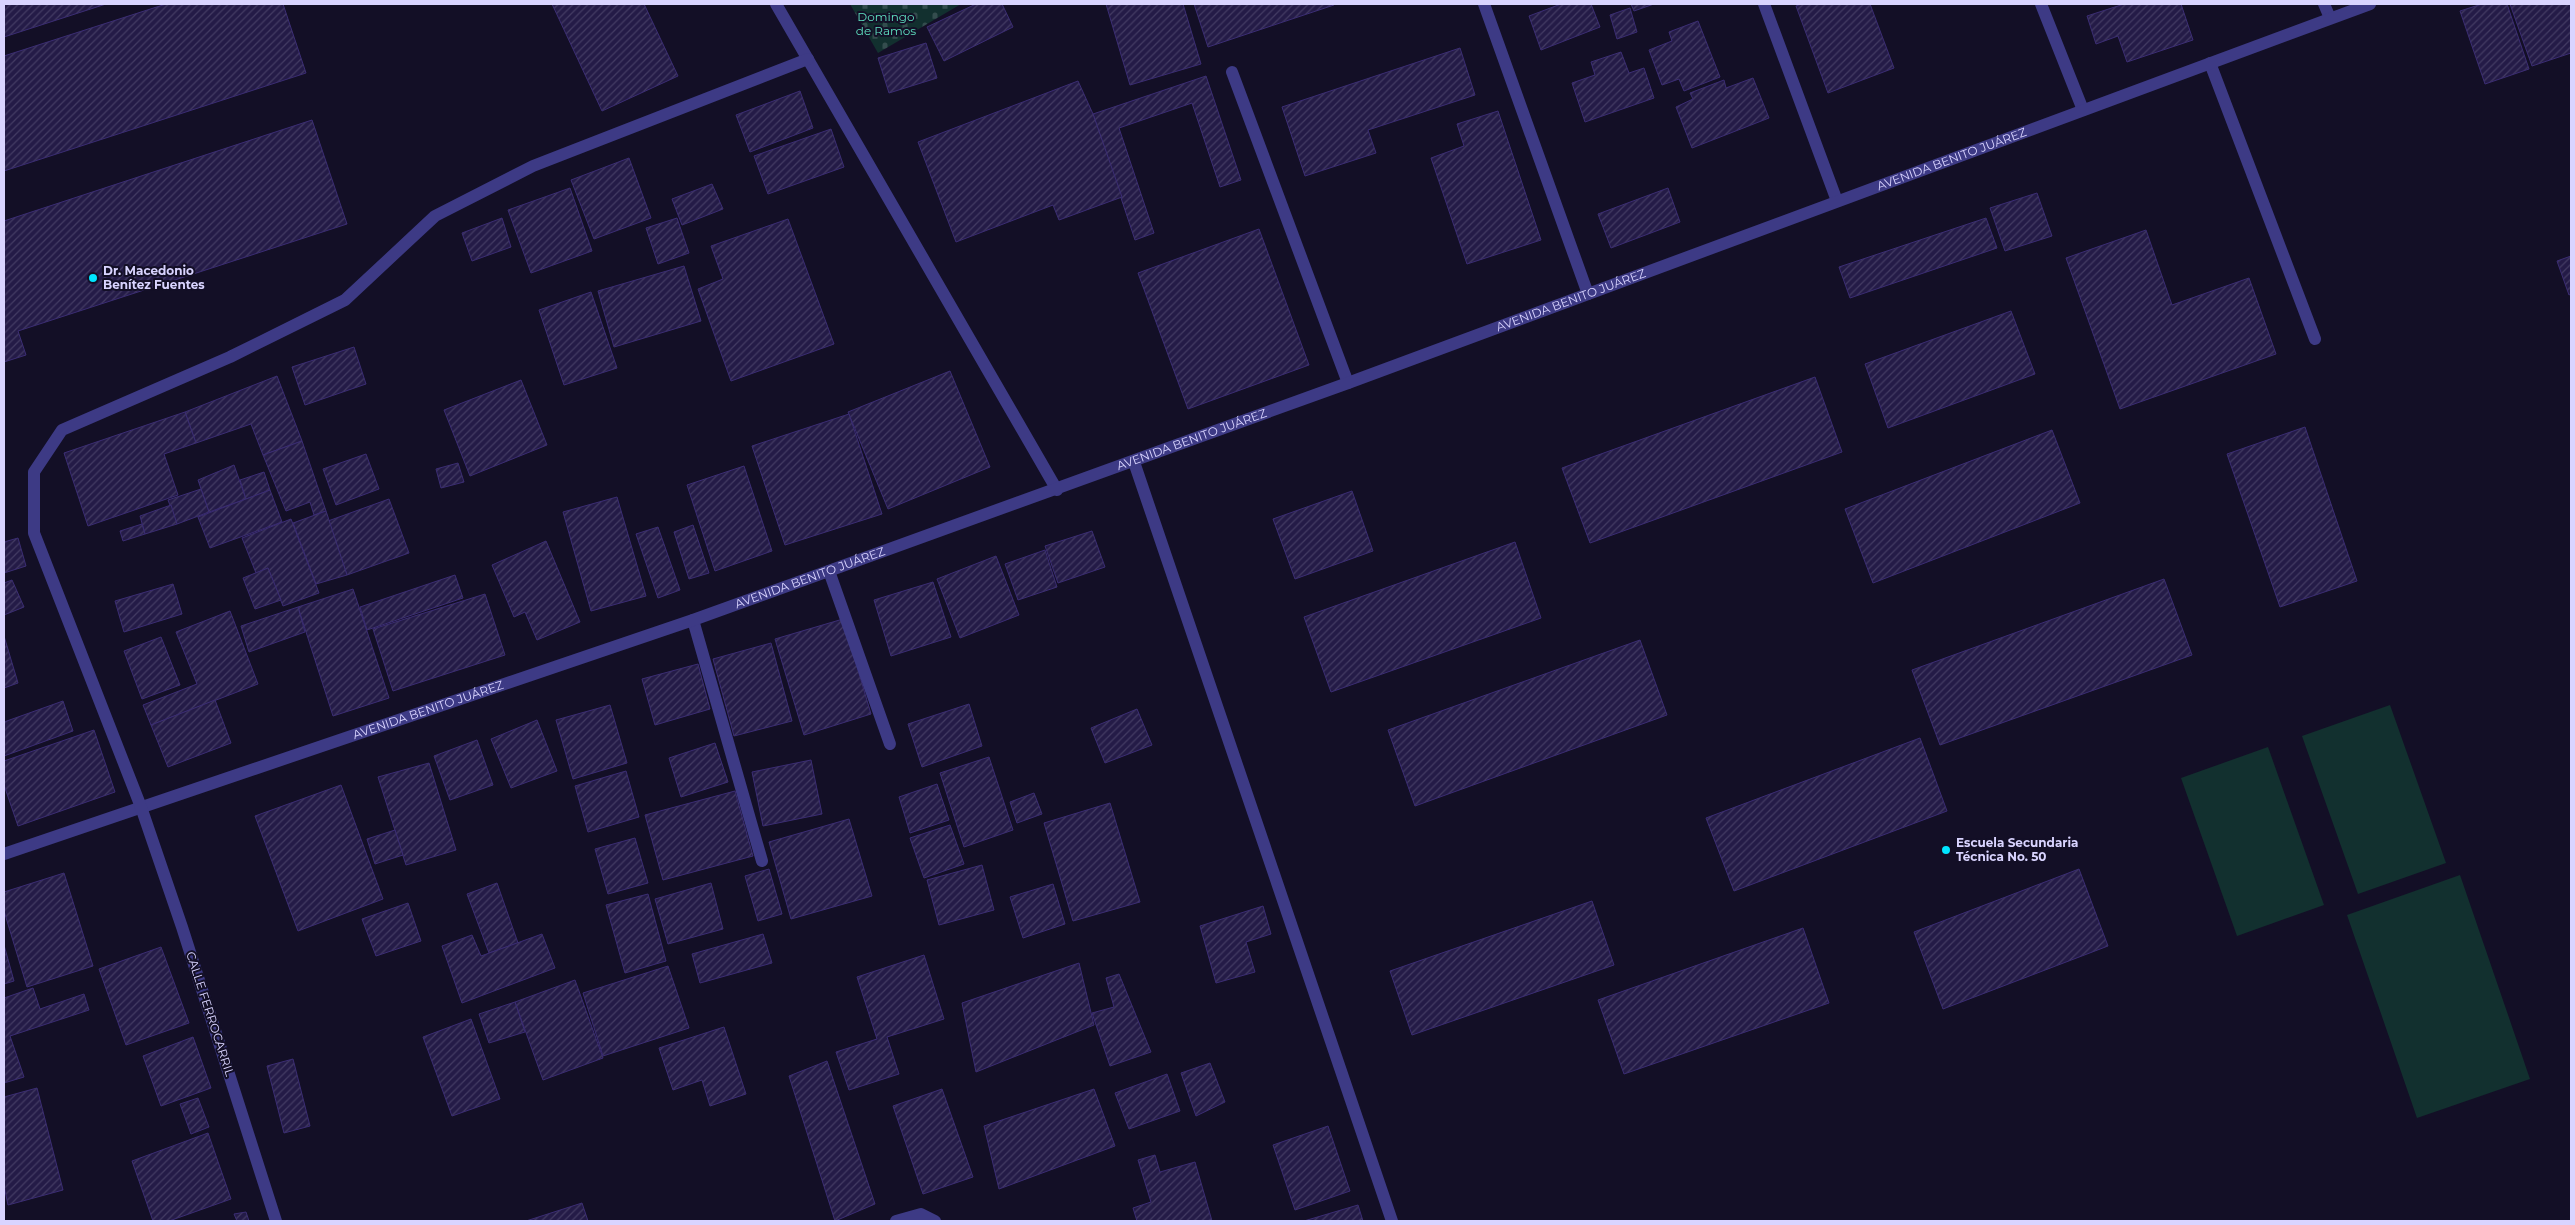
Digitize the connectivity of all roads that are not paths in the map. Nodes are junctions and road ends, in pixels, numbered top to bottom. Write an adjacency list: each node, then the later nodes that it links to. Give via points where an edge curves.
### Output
1 (776, 4): 8 (street)
2 (1484, 4): 13 (street)
3 (1764, 4): 12 (street)
4 (2041, 4): 11 (street)
5 (2324, 4): 7 (street)
6 (2370, 4): 7 (street, AVENIDA BENITO JUÁREZ)
7 (2330, 18): 9 (street, AVENIDA BENITO JUÁREZ)
8 (808, 59): 17 (street); 21 (street, CALLE FERROCARRIL, via 533,166 435,216 345,300 230,357 62,430 34,472 34,533)
9 (2210, 63): 11 (street, AVENIDA BENITO JUÁREZ); 14 (street)
10 (1232, 72): 15 (street)
11 (2083, 110): 12 (street, AVENIDA BENITO JUÁREZ)
12 (1837, 201): 13 (street, AVENIDA BENITO JUÁREZ)
13 (1588, 294): 15 (street, AVENIDA BENITO JUÁREZ)
14 (2315, 339)
15 (1348, 383): 16 (street, AVENIDA BENITO JUÁREZ)
16 (1134, 462): 17 (street, AVENIDA BENITO JUÁREZ); 27 (street)
17 (1057, 490): 18 (street, AVENIDA BENITO JUÁREZ)
18 (829, 571): 19 (street, AVENIDA BENITO JUÁREZ); 20 (street)
19 (693, 620): 21 (street, AVENIDA BENITO JUÁREZ); 23 (street)
20 (890, 744)
21 (141, 807): 22 (street, AVENIDA BENITO JUÁREZ); 24 (street, CALLE FERROCARRIL)
22 (4, 854)
23 (762, 861)
24 (276, 1221)
25 (896, 1221): 26 (street, via 921,1214)
26 (935, 1221)
27 (1392, 1221)

